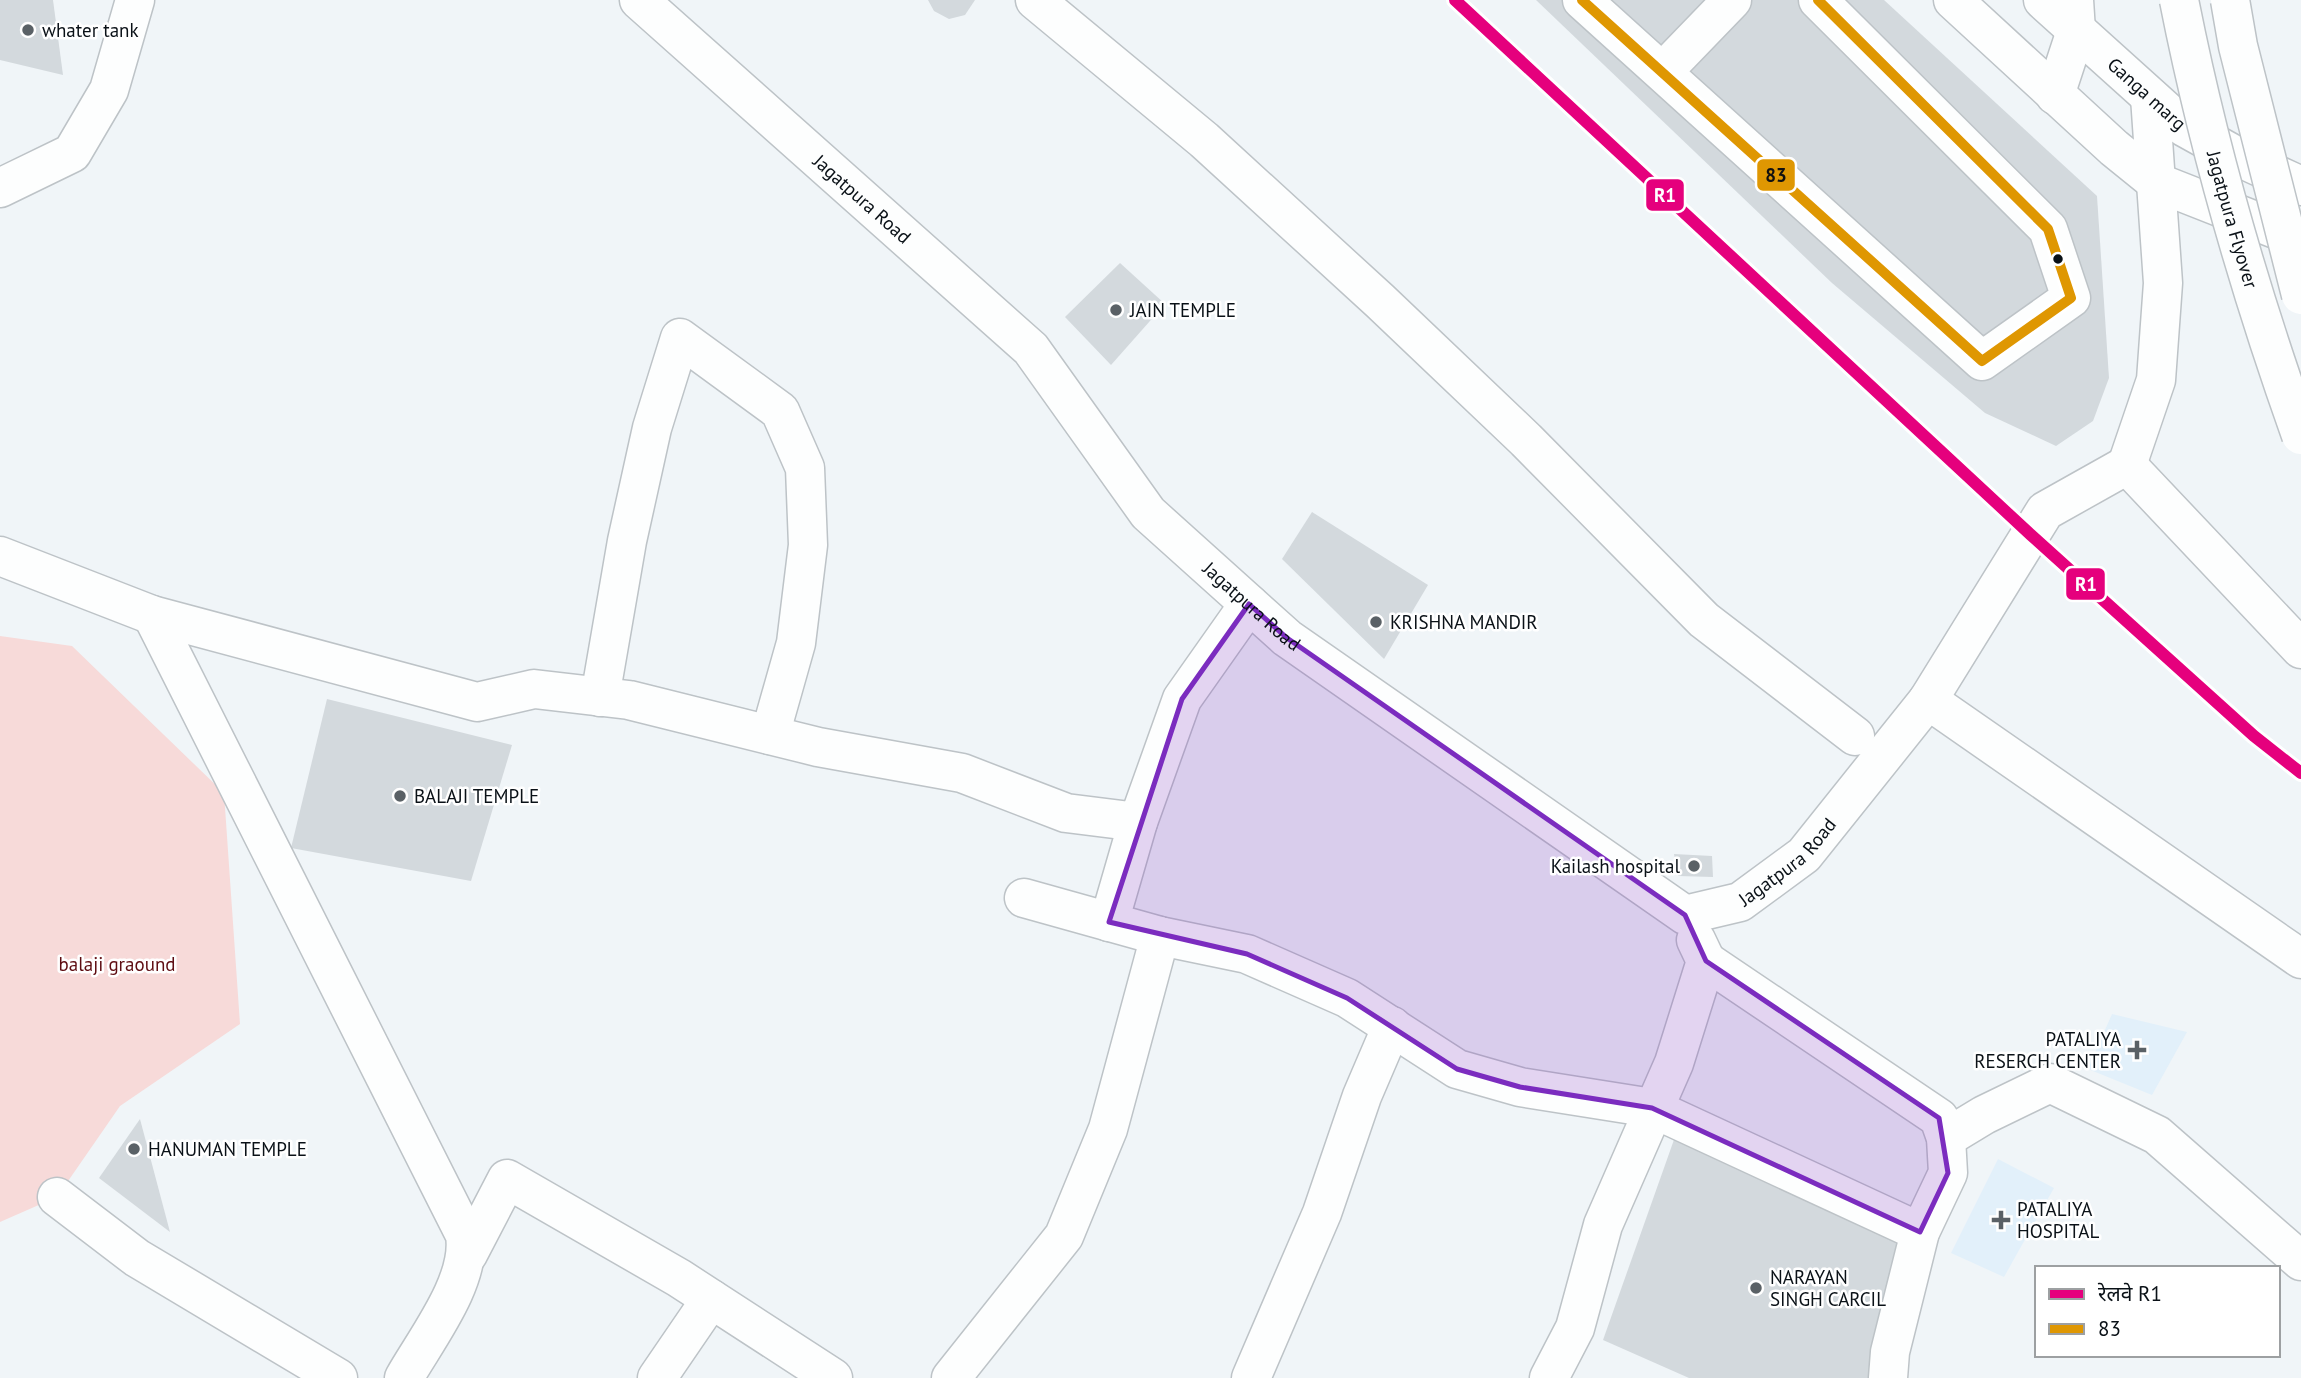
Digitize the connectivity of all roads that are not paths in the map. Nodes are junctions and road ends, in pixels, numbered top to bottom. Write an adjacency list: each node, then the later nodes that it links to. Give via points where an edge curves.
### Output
1 (135, 0): 17 (street, via 109,90 72,153)
2 (639, 0): 23 (street, Jagatpura Road, via 1031,349 1148,513)
3 (1035, 0): 29 (street, via 1204,140 1380,301 1704,620)
4 (1582, 0): 6 (street, via 1982,361 2071,298 2048,229)
5 (1732, 0): 12 (street)
6 (1818, 0)
7 (1953, 0): 13 (street)
8 (2043, 0): 11 (street, Ganga marg)
9 (2179, 0): 20 (street, Jagatpura Flyover, bridge, via 2246,263)
10 (2230, 0): 19 (street, bridge)
11 (2075, 16): 13 (street); 14 (street, Ganga marg)
12 (1675, 59)
13 (2055, 94): 15 (street)
14 (2150, 97): 15 (street); 16 (street, Ganga marg, via 2184,127)
15 (2156, 182): 18 (street); 21 (street, via 2163,284 2156,380)
16 (2301, 186)
17 (0, 188)
18 (2301, 239)
19 (2301, 295)
20 (2301, 435)
21 (2127, 465): 25 (street); 27 (street, Jagatpura Road, via 2045,511)
22 (0, 556): 24 (street)
23 (1249, 604): 30 (street, via 1182,699); 32 (street, Jagatpura Road, via 1287,638)
24 (152, 615): 26 (street, via 477,702 534,689); 42 (street, via 457,1217)
25 (2301, 649)
26 (600, 697): 28 (street); 28 (street, via 643,465 680,338 780,411 805,468 808,545 796,643)
27 (1928, 700): 32 (street, Jagatpura Road, via 1804,855 1740,902); 35 (street)
28 (770, 735): 30 (street, via 962,773 1066,813)
29 (1855, 736)
30 (1138, 822): 33 (street)
31 (1024, 898): 33 (street)
32 (1685, 915): 36 (street)
33 (1108, 922): 34 (street)
34 (1160, 936): 37 (street, via 1247,954 1347,998); 49 (street, via 1108,1129 1064,1236)
35 (2301, 959)
36 (1706, 961): 38 (street, via 1674,1063); 39 (street, via 1939,1118)
37 (1392, 1026): 38 (street, via 1457,1069 1520,1087); 50 (street, via 1322,1213)
38 (1652, 1108): 41 (street); 51 (street, via 1603,1225 1575,1328)
39 (1945, 1139): 41 (street, via 1948,1173); 43 (street, via 2050,1083 2157,1135)
40 (57, 1197): 45 (street, via 137,1258)
41 (1920, 1232): 52 (street, via 1889,1352)
42 (468, 1254): 44 (street, via 508,1180); 46 (street, via 457,1285)
43 (2301, 1261)
44 (711, 1299): 47 (street); 48 (street)
45 (338, 1378)
46 (404, 1378)
47 (657, 1378)
48 (833, 1378)
49 (951, 1378)
50 (1251, 1378)
51 (1549, 1378)
52 (1888, 1378)

